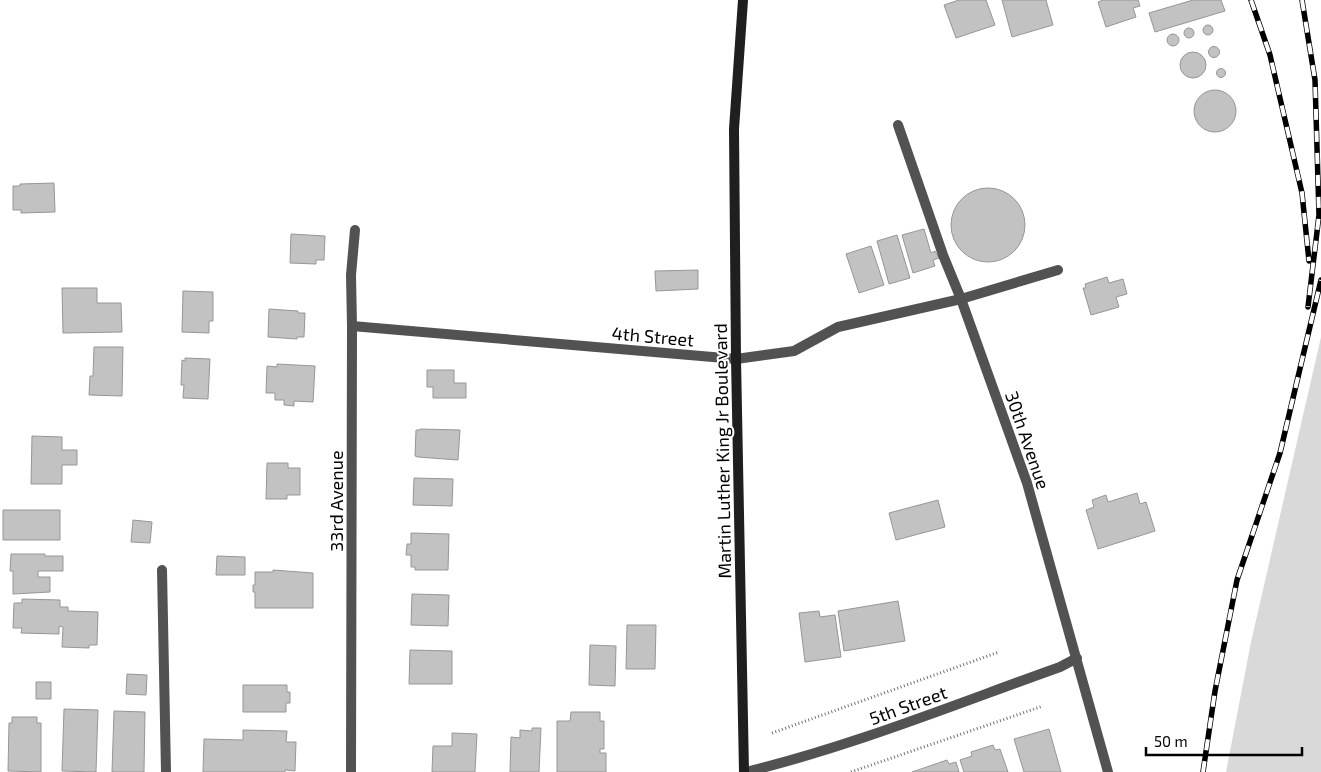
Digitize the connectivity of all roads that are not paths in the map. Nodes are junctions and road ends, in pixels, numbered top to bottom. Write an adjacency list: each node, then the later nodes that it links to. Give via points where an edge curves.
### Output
1 (743, 0): 7 (main road, Martin Luther King Jr Boulevard, via 734,129)
2 (898, 125): 5 (street, 30th Avenue)
3 (356, 230): 6 (street, 33rd Avenue, via 351,275)
4 (1058, 270): 5 (street, 4th Street)
5 (961, 298): 7 (street, 4th Street, via 838,327 794,351); 9 (street, 30th Avenue, via 1027,483)
6 (352, 326): 7 (street, 4th Street); 11 (street, 33rd Avenue)
7 (736, 360): 12 (main road, Martin Luther King Jr Boulevard)
8 (162, 570): 10 (street)
9 (1077, 658): 12 (street, 5th Street, via 867,737); 13 (street, 30th Avenue)
10 (166, 772)
11 (352, 772)
12 (745, 772)
13 (1108, 772)

